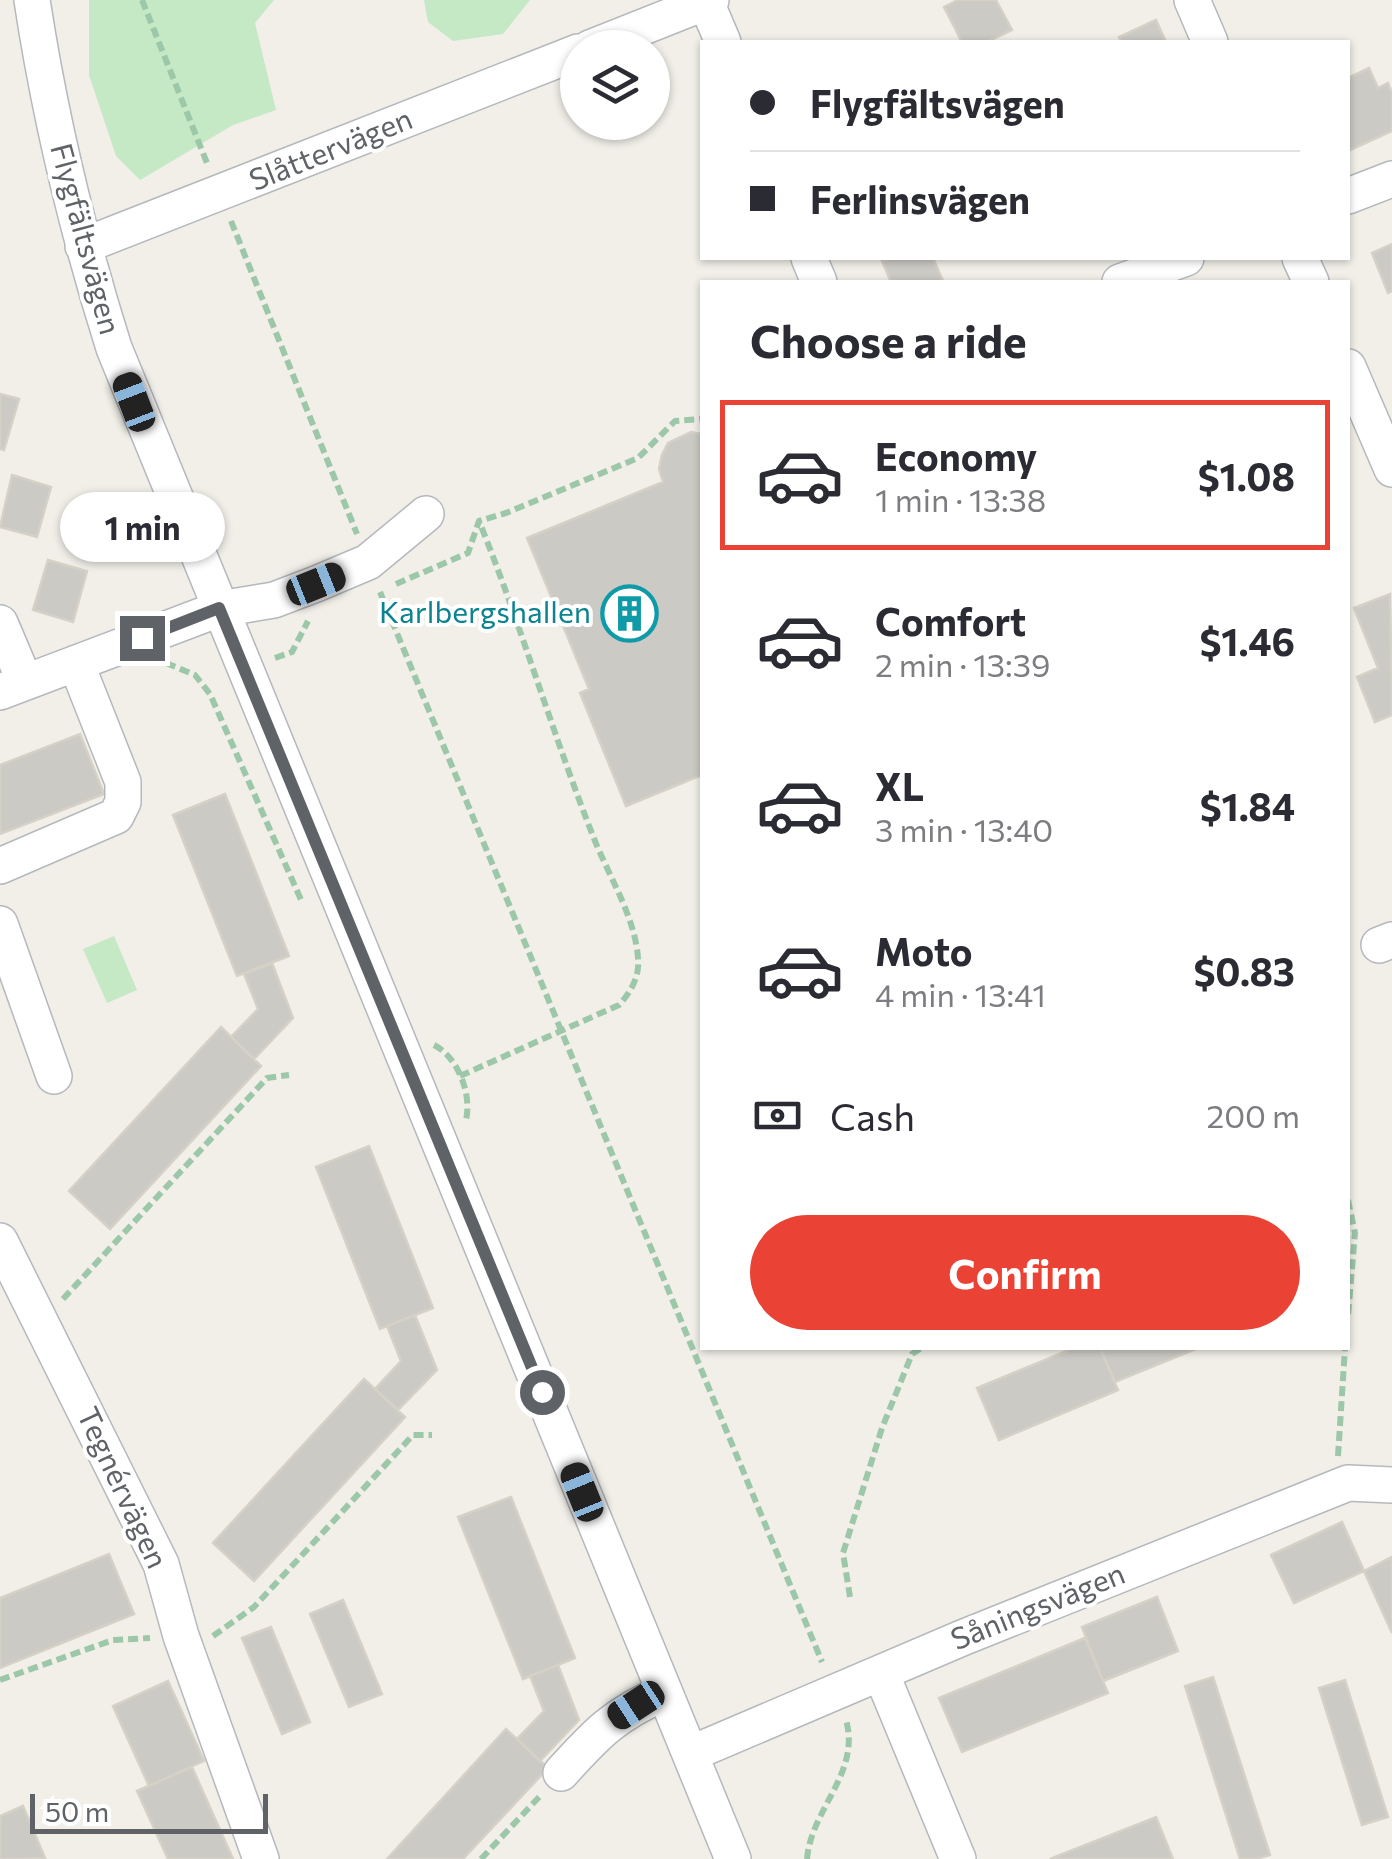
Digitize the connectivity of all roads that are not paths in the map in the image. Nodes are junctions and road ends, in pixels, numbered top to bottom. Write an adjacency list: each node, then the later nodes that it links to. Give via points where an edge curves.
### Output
1 (32, 0): 10 (street, Flygfältsvägen)
2 (1192, 0): 6 (street)
3 (708, 1): 4 (street); 5 (street)
4 (635, 30)
5 (721, 40)
6 (1209, 40)
7 (560, 59): 10 (street, Slåttervägen)
8 (1392, 179): 9 (street)
9 (1350, 195)
10 (83, 246): 16 (street, Flygfältsvägen, via 114,348)
11 (1180, 260): 12 (street)
12 (1126, 280)
13 (1350, 372): 14 (street)
14 (1392, 469)
15 (426, 514): 16 (street, via 371,583)
16 (219, 608): 18 (street); 26 (street, Flygfältsvägen)
17 (0, 623): 19 (street)
18 (76, 663): 19 (street); 20 (street, via 123,782 123,802 116,816)
19 (12, 687)
20 (0, 866)
21 (0, 924): 22 (street)
22 (54, 1076)
23 (0, 1240): 29 (street, Tegnérvägen, via 161,1564)
24 (1392, 1485): 25 (street, Såningsvägen, via 1348,1483)
25 (881, 1673): 27 (street, Såningsvägen); 31 (street)
26 (664, 1693): 27 (street, Flygfältsvägen); 28 (street, via 602,1727)
27 (690, 1754): 30 (street, Flygfältsvägen)
28 (561, 1773)
29 (261, 1859)
30 (733, 1859)
31 (958, 1859)

